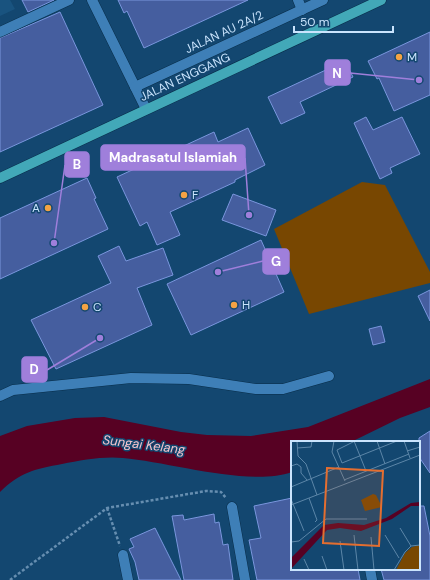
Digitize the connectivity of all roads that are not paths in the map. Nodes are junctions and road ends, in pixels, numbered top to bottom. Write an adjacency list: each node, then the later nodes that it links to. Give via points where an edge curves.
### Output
1 (69, 0): 7 (street)
2 (92, 0): 8 (street)
3 (298, 0): 6 (street)
4 (323, 0): 6 (street, JALAN AU 2A/2)
5 (381, 0): 9 (main road, JALAN ENGGANG)
6 (302, 10): 8 (street, JALAN AU 2A/2)
7 (0, 32)
8 (135, 88): 9 (street)
9 (146, 109): 10 (main road, JALAN ENGGANG)
10 (0, 178)
11 (329, 376): 12 (street, via 283,389 256,389 189,379 131,378 13,390)
12 (0, 396)
13 (232, 507): 17 (street)
14 (123, 555): 16 (street)
15 (370, 570): 18 (street)
16 (128, 580)
17 (245, 580)
18 (372, 580)

